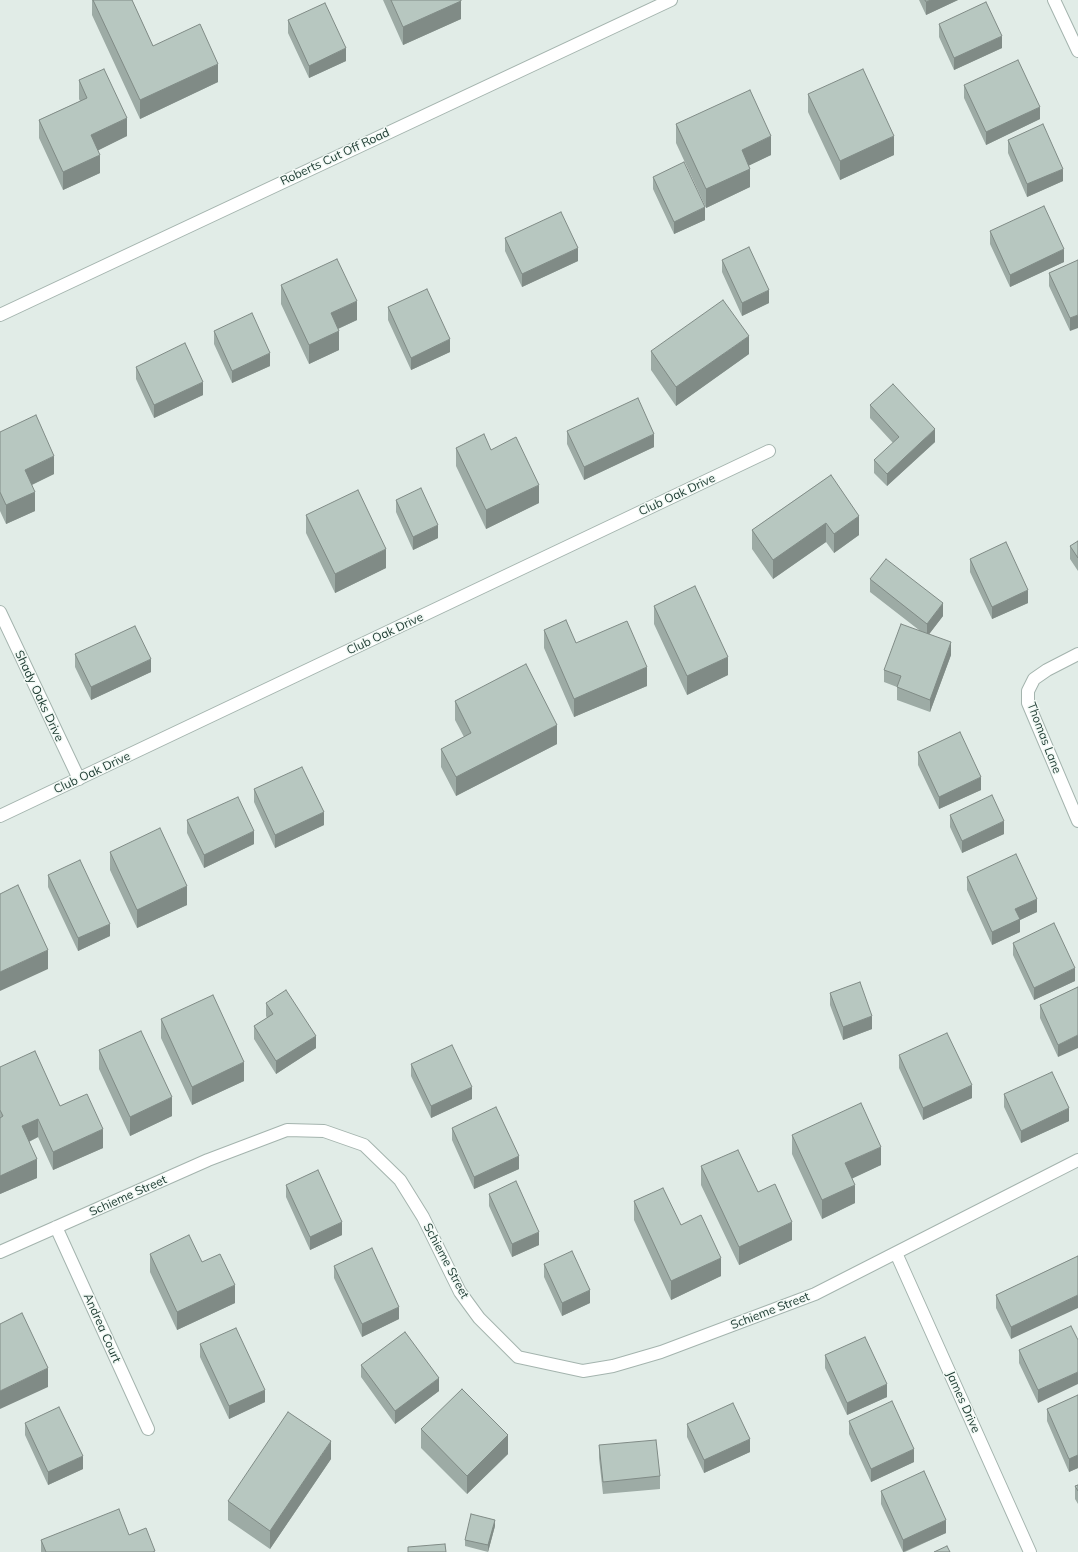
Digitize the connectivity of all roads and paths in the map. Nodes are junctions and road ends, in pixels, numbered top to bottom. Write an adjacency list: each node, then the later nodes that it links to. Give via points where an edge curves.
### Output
1 (671, 0): 4 (street, Roberts Cut Off Road)
2 (1054, 0): 3 (street)
3 (1078, 51)
4 (0, 315)
5 (769, 451): 8 (street, Club Oak Drive)
6 (0, 612): 8 (street, Shady Oaks Drive)
7 (1078, 654): 10 (street, Thomas Lane, via 1034,679 1028,691 1028,703)
8 (79, 779): 9 (street, Club Oak Drive)
9 (0, 816)
10 (1078, 820)
11 (1078, 1160): 14 (street, Schieme Street)
12 (56, 1227): 13 (street, Schieme Street); 14 (street, Schieme Street, via 208,1160 287,1130 324,1131 364,1145 400,1180 423,1217 460,1292 479,1318 518,1357 583,1371 613,1366 661,1352 800,1300); 15 (street, Andrea Court)
13 (0, 1252)
14 (896, 1253): 16 (street, James Drive)
15 (148, 1430)
16 (1030, 1552)

